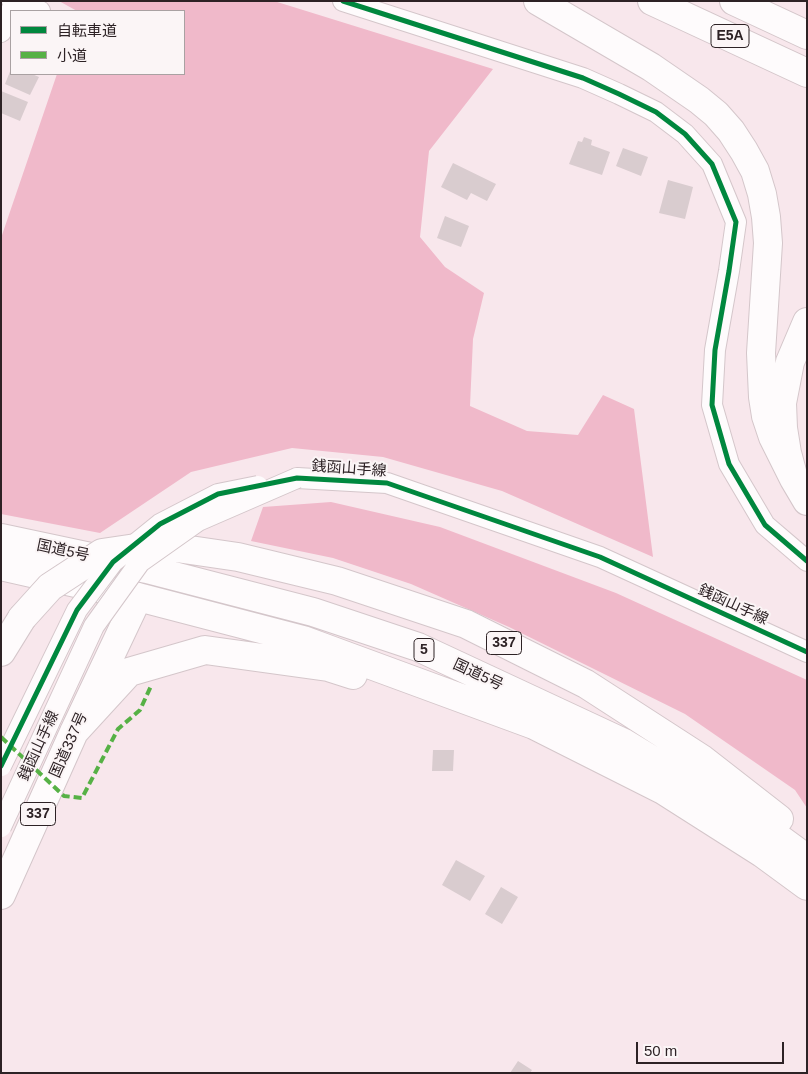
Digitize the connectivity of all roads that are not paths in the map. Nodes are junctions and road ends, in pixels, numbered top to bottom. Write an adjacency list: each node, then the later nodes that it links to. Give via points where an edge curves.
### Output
1 (343, 1): 14 (street, via 583,78 656,112 685,134 712,164 736,222 715,350 712,405 729,464 765,525)
2 (538, 1): 12 (highway, via 644,63 699,100 721,120 755,171 766,226 762,397 773,437)
3 (652, 1): 9 (highway, E5A)
4 (734, 1): 8 (highway, E5A)
5 (13, 2): 6 (street); 7 (street)
6 (37, 10)
7 (1, 32)
8 (807, 35)
9 (807, 73)
10 (807, 322): 12 (highway, via 790,362 782,403 785,436)
11 (297, 478): 18 (street, 銭函山手線, via 387,482 600,557); 20 (street, 銭函山手線, bridge, via 218,494 160,524 113,562 76,610); 22 (street, 銭函山手線, bridge, via 198,522 140,562 94,626)
12 (800, 490)
13 (1, 538): 24 (highway, 国道5号 / 5, via 147,568 313,612 418,647 624,743 769,831)
14 (807, 561)
15 (1, 566): 16 (highway, 国道5号 / 5)
16 (138, 597): 19 (highway, 国道337号 / 337); 21 (highway, 国道5号 / 5, via 303,640 534,725)
17 (1, 652): 23 (highway, 337, bridge, via 22,618 50,587 102,553 156,545 238,557 337,581 466,624 586,684 702,759)
18 (807, 652)
19 (74, 732): 21 (highway, 337, via 128,672 205,650 328,667 545,742); 26 (highway, 国道337号 / 337)
20 (1, 766)
21 (663, 790): 25 (highway, 国道5号 / 5)
22 (1, 826)
23 (807, 841)
24 (807, 859)
25 (807, 886)
26 (1, 895)

